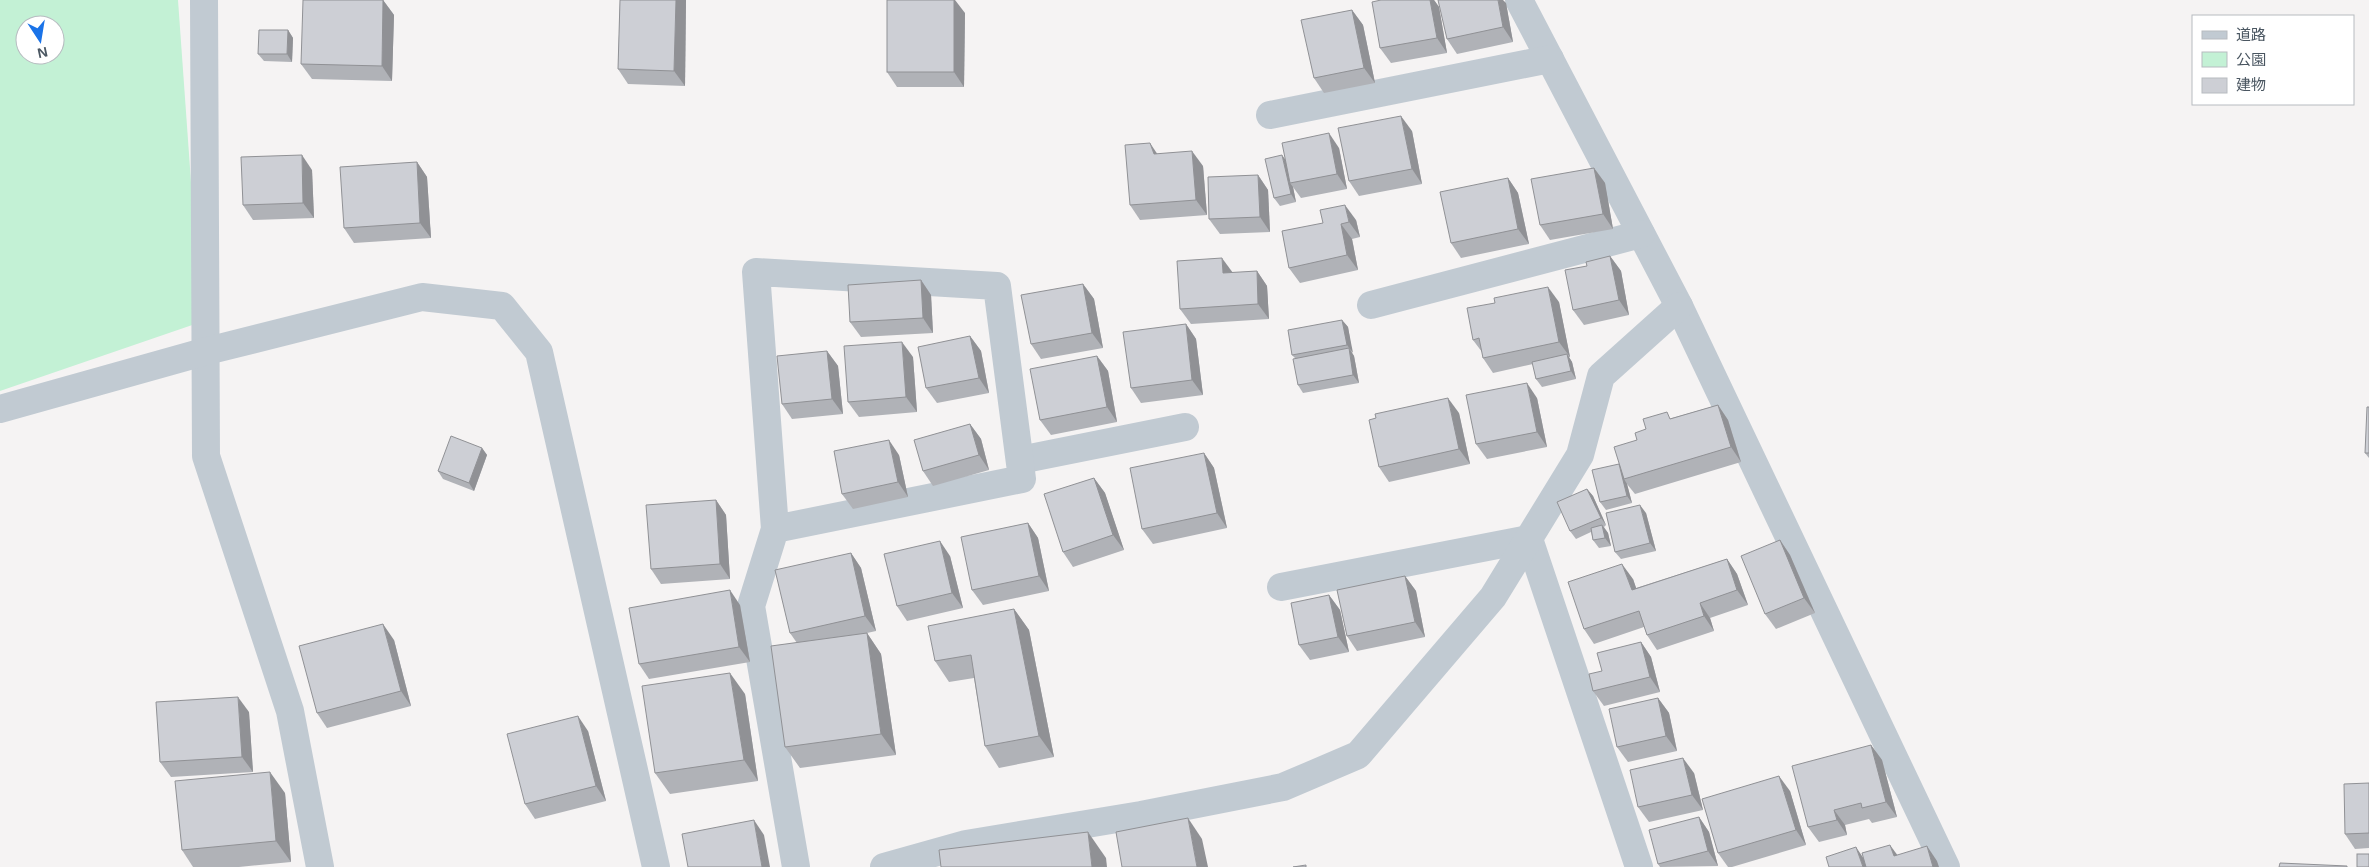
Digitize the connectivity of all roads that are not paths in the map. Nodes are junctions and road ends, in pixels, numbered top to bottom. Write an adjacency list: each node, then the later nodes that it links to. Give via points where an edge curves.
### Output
1 (204, 0): 8 (street)
2 (1519, 0): 3 (street)
3 (1550, 59): 4 (street); 5 (street)
4 (1270, 115)
5 (1642, 234): 6 (street); 7 (street)
6 (1371, 305)
7 (1679, 306): 13 (street, via 1601,376 1580,455); 20 (street)
8 (207, 351): 9 (street); 15 (street, via 206,456 290,711); 16 (street, via 422,297 502,306 539,352)
9 (0, 408)
10 (1185, 427): 11 (street)
11 (1020, 460): 12 (street, via 1022,479); 12 (street, via 997,286 756,272)
12 (775, 529): 17 (street, via 751,606)
13 (1529, 539): 14 (street); 18 (street, via 1494,597 1358,755 1283,787 966,844); 19 (street)
14 (1281, 587)
15 (320, 867)
16 (656, 867)
17 (796, 867)
18 (884, 867)
19 (1639, 867)
20 (1946, 867)

